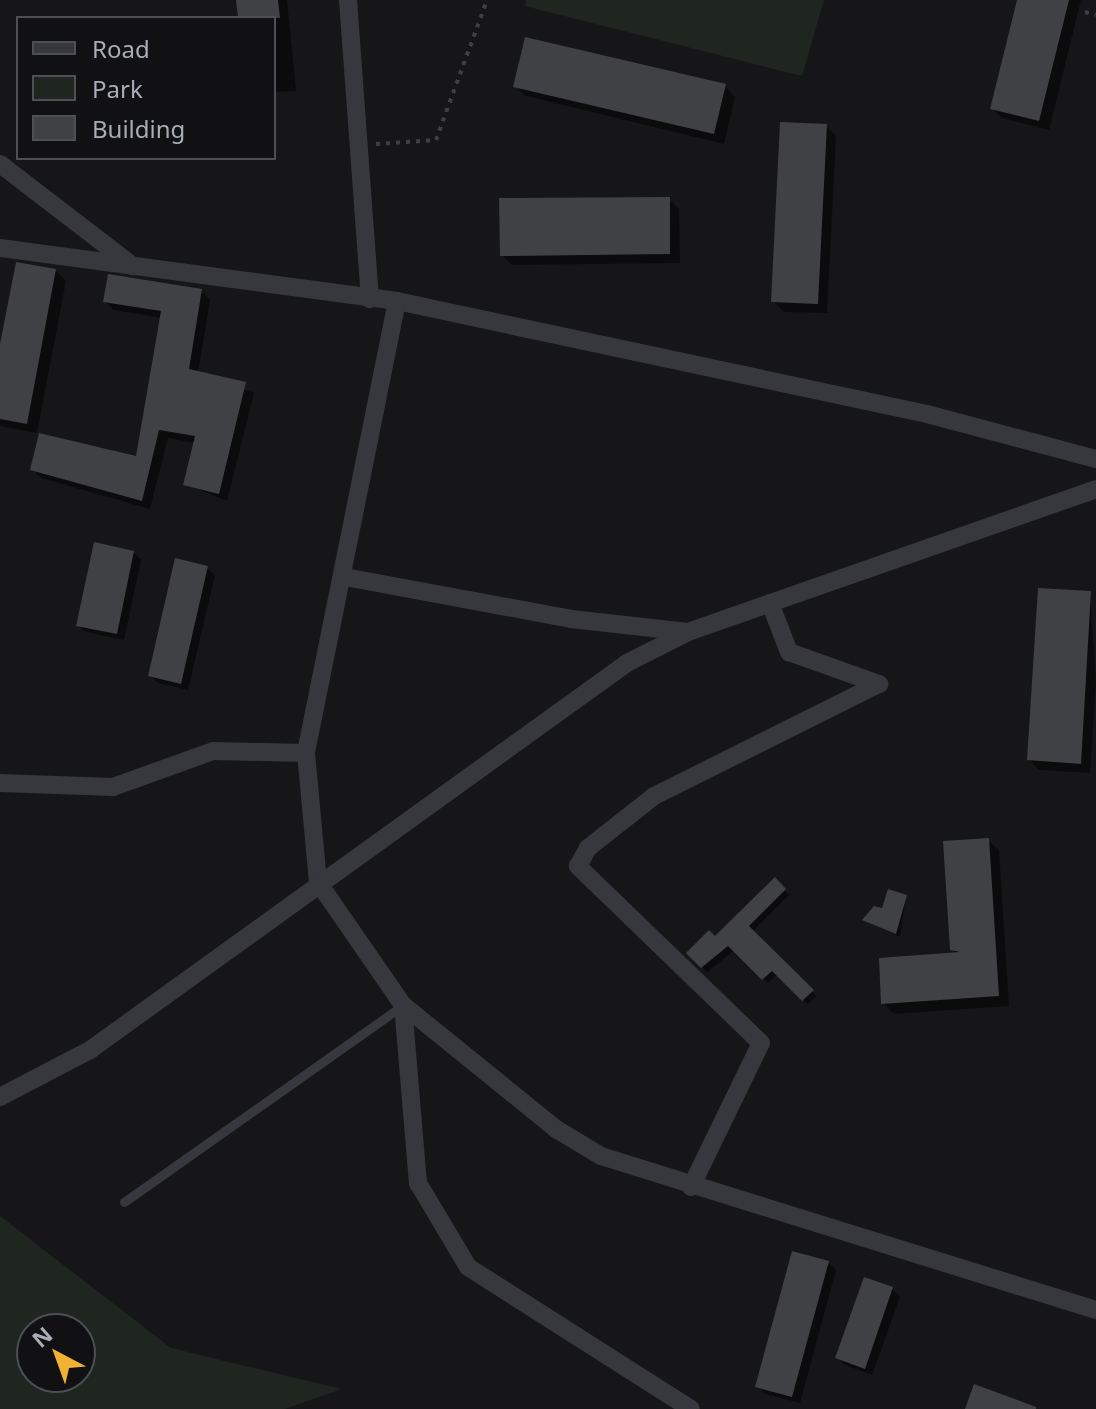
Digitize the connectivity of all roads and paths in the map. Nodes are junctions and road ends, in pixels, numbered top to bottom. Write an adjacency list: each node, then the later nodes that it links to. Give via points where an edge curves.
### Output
1 (348, 0): 5 (street)
2 (487, 0): 5 (path, via 436,140)
3 (1085, 12): 4 (path)
4 (1096, 15)
5 (359, 145): 9 (street)
6 (0, 164): 8 (street)
7 (0, 248): 8 (street)
8 (135, 268): 9 (street)
9 (370, 299): 10 (street)
10 (397, 301): 11 (street, via 927,414); 13 (street)
11 (1096, 459)
12 (1096, 489): 14 (street)
13 (345, 577): 15 (street, via 571,619); 16 (street)
14 (770, 603): 15 (street); 21 (street, via 789,652 879,684 654,796 588,848 578,866 761,1043)
15 (688, 632): 18 (street, via 627,663)
16 (306, 753): 17 (street, via 213,751 113,787); 18 (street)
17 (0, 783)
18 (318, 882): 19 (street); 20 (street, via 90,1050)
19 (403, 1005): 21 (street, via 579,1145); 22 (lane); 24 (street, via 418,1183 468,1267)
20 (0, 1097)
21 (691, 1187): 23 (street)
22 (124, 1202)
23 (1096, 1310)
24 (691, 1409)

